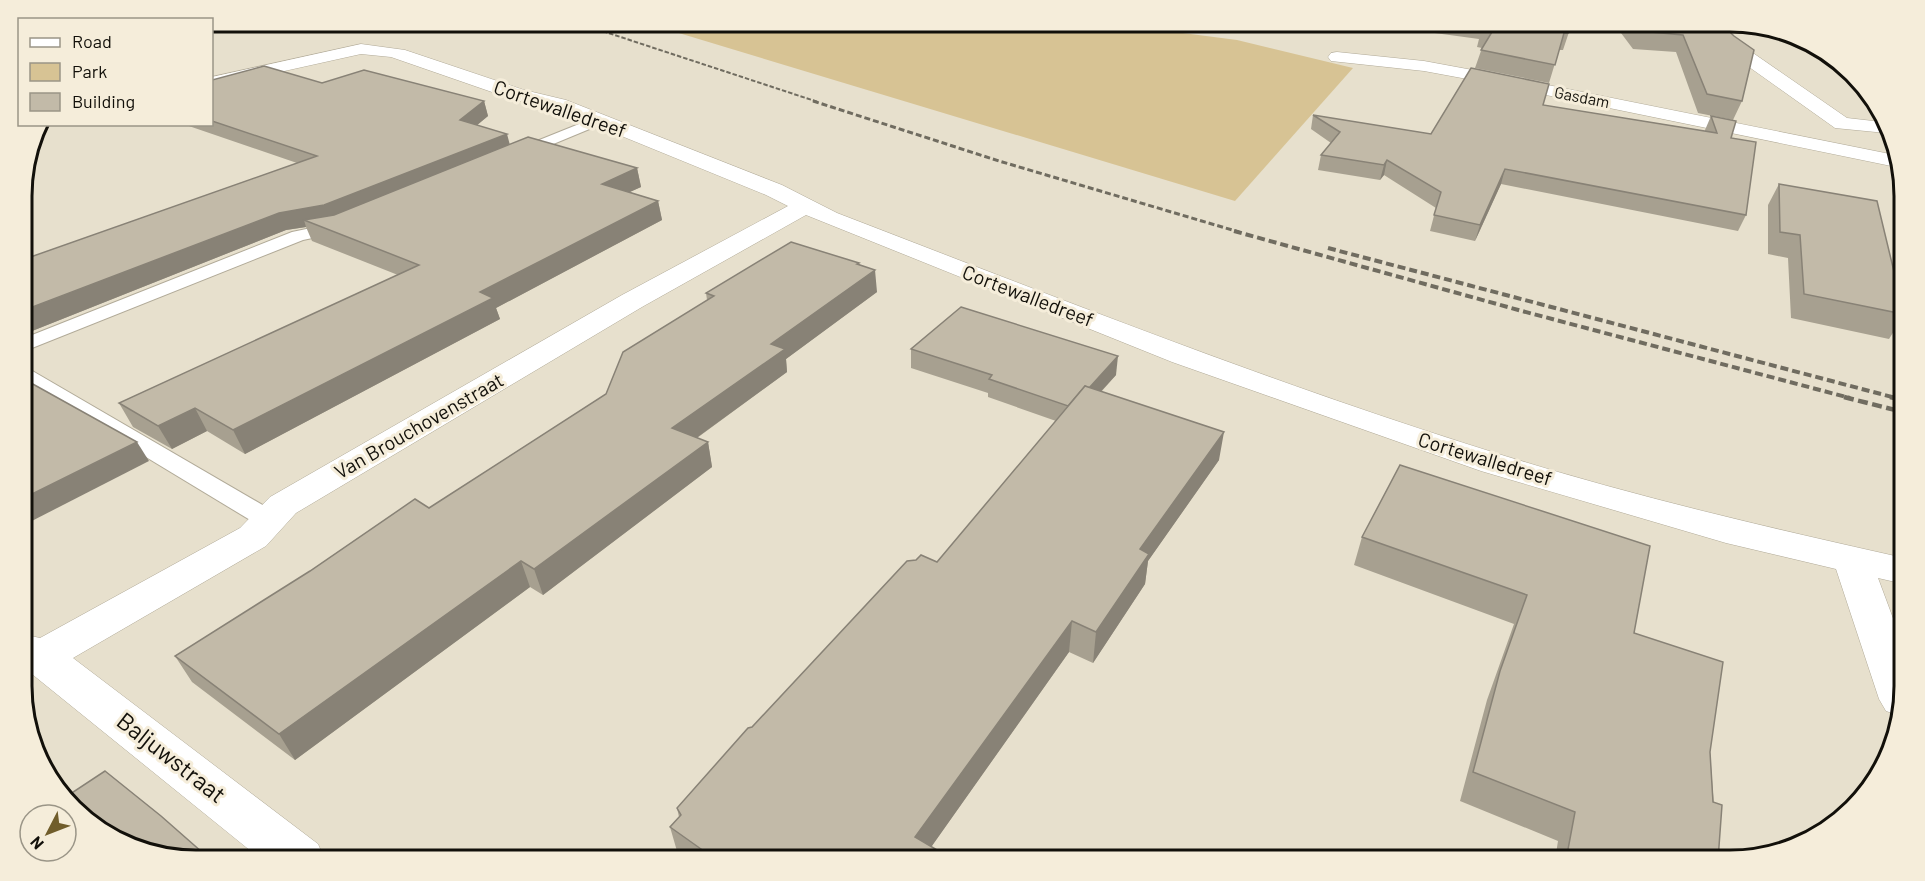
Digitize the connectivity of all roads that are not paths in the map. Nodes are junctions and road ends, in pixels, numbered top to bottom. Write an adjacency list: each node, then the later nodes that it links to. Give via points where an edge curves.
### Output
1 (1716, 31): 5 (street, via 1734,48)
2 (1336, 57): 7 (street, Gasdam, via 1446,70)
3 (213, 82): 4 (street, Cortewalledreef, via 339,52 379,49)
4 (599, 120): 9 (lane); 10 (street, Cortewalledreef)
5 (1842, 124): 6 (street); 7 (street)
6 (1879, 128)
7 (1826, 147): 8 (street, Gasdam)
8 (1889, 160)
9 (500, 161)
10 (805, 206): 14 (street, Van Brouchovenstraat, via 632,301 282,505); 15 (street, Cortewalledreef, via 1182,356 1493,464 1726,531)
11 (357, 219): 12 (lane, via 335,229 298,236)
12 (32, 342)
13 (32, 379): 14 (lane)
14 (269, 520): 17 (street, Van Brouchovenstraat, via 253,537)
15 (1852, 560): 16 (street, Cortewalledreef); 18 (street)
16 (1894, 569)
17 (32, 653): 19 (street, Baljuwstraat)
18 (1894, 679)
19 (287, 850)

